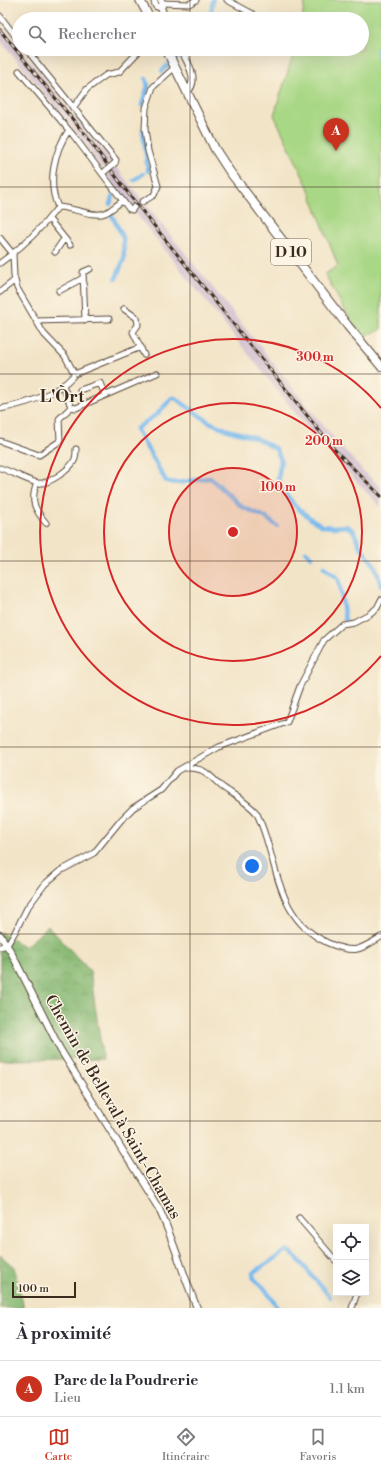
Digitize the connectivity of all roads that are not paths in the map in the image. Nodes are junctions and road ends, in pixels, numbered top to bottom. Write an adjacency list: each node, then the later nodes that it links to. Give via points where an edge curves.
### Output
1 (140, 0): 6 (main road)
2 (154, 0): 5 (street, via 157,7)
3 (196, 0): 5 (street, via 189,4)
4 (227, 0): 7 (street)
5 (161, 3)
6 (146, 12)
7 (249, 12)
8 (0, 16): 9 (street)
9 (12, 32)
10 (31, 56): 17 (street)
11 (134, 56): 17 (street, via 119,72 106,75 86,89)
12 (170, 56): 14 (main road, D 10)
13 (184, 56): 16 (street, via 193,77 193,85)
14 (175, 67): 16 (main road, D 10); 20 (street, via 158,81 147,101 145,129 158,186 154,195)
15 (19, 71): 18 (street)
16 (187, 92): 42 (main road, D 10, via 207,133 235,179)
17 (72, 108): 19 (street, bridge, via 116,160)
18 (69, 130): 19 (street); 22 (street, via 56,160 52,178)
19 (103, 173): 21 (street)
20 (142, 202)
21 (124, 203): 22 (street, via 120,202 108,212 98,215); 23 (street, via 129,209 132,210)
22 (58, 207): 24 (street)
23 (134, 207)
24 (49, 219): 26 (street); 29 (street)
25 (0, 238): 29 (street)
26 (64, 239): 27 (street); 28 (street)
27 (70, 244)
28 (56, 252)
29 (12, 254): 30 (street); 33 (street)
30 (0, 263)
31 (90, 269): 32 (street, via 83,272)
32 (83, 278): 35 (street); 38 (street)
33 (15, 280): 34 (street); 39 (street)
34 (0, 292)
35 (59, 292)
36 (124, 310): 40 (street, via 137,318 138,325 133,332)
37 (109, 319): 38 (street)
38 (85, 320): 39 (street)
39 (36, 321): 43 (street, via 44,334 65,356)
40 (141, 347): 41 (street); 43 (street)
41 (144, 355)
42 (381, 366)
43 (74, 373): 45 (street)
44 (157, 373): 47 (street)
45 (63, 385): 48 (street); 49 (street, via 39,397)
46 (80, 390): 47 (street, via 100,383)
47 (105, 395): 48 (street, via 79,408)
48 (71, 407): 50 (street, via 59,419 60,441 39,454)
49 (0, 409)
50 (0, 441)
51 (76, 449): 53 (street, via 74,462 68,469 47,482)
52 (0, 468): 53 (street)
53 (37, 483): 54 (street, via 32,494 33,500)
54 (46, 523)
55 (381, 600): 56 (street, via 377,608 369,614 354,622 342,624 324,640 300,686 287,722 219,747)
56 (184, 768): 58 (street, via 204,770 234,796 252,806 257,814 279,887 302,925 313,935 351,951); 59 (street, via 177,771 156,794 133,808 94,853 60,871 45,884 27,908)
57 (0, 935): 59 (street, Chemin de Belleval à Saint-Chamas)
58 (381, 937)
59 (7, 945): 60 (street); 64 (street, Chemin de Belleval à Saint-Chamas, via 60,1049 159,1209 170,1232 183,1276)
60 (0, 948)
61 (299, 1218): 62 (street)
62 (335, 1260)
63 (356, 1296): 65 (street)
64 (197, 1308)
65 (352, 1308)

